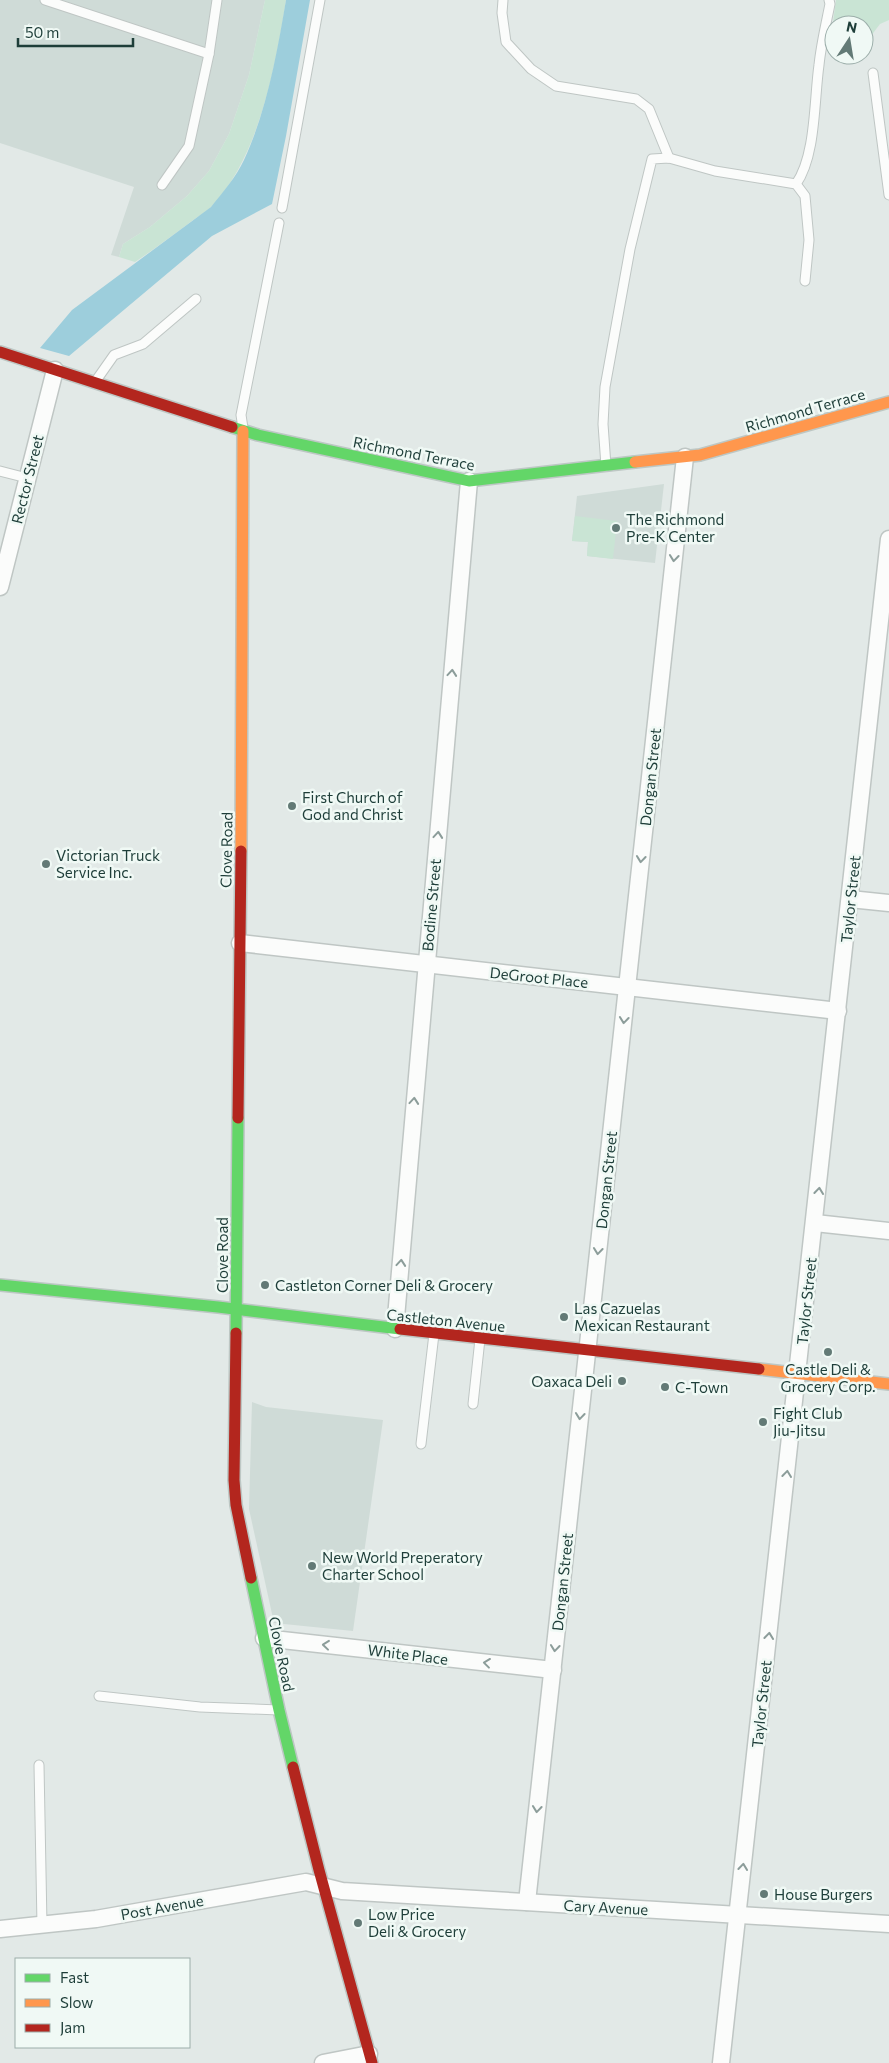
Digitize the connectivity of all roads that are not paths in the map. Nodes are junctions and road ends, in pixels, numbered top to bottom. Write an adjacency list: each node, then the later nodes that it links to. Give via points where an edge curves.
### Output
1 (45, 0): 6 (lane)
2 (217, 0): 6 (lane)
3 (320, 0): 12 (lane)
4 (503, 0): 8 (lane, via 506,42 531,69 556,86 636,99 649,109)
5 (829, 0): 9 (lane, via 818,65 814,119 804,173)
6 (209, 54): 10 (lane, via 189,146)
7 (873, 73): 11 (lane)
8 (669, 158): 9 (lane, via 715,171); 22 (lane, via 652,159 630,249 605,388)
9 (796, 184): 14 (lane, via 805,196 809,240)
10 (162, 185)
11 (889, 195)
12 (282, 208)
13 (279, 223): 20 (lane, via 241,415)
14 (805, 281)
15 (196, 299): 18 (lane, via 143,344 114,355)
16 (0, 352): 17 (street, Richmond Terrace)
17 (55, 370): 18 (street, Richmond Terrace); 24 (street, Rector Street)
18 (95, 383): 20 (street, Richmond Terrace)
19 (889, 402): 21 (street, Richmond Terrace)
20 (243, 431): 25 (street, Richmond Terrace); 31 (street, Clove Road)
21 (685, 457): 22 (street, Richmond Terrace); 33 (street, Dongan Street, one-way to 33)
22 (606, 466): 25 (street, Richmond Terrace)
23 (0, 471): 24 (lane)
24 (28, 478): 27 (street, Rector Street)
25 (469, 481): 32 (street, Bodine Street, one-way to 25)
26 (889, 539): 28 (street, Taylor Street)
27 (0, 587)
28 (886, 590): 29 (street, Taylor Street)
29 (850, 899): 30 (street); 34 (street, Taylor Street)
30 (889, 904)
31 (240, 943): 32 (street, DeGroot Place); 38 (street, Clove Road)
32 (426, 964): 33 (street, DeGroot Place); 39 (street, Bodine Street, one-way to 32)
33 (627, 987): 34 (street, DeGroot Place); 42 (street, Dongan Street, one-way to 42)
34 (838, 1011): 35 (street, Taylor Street, one-way to 34)
35 (815, 1223): 36 (street); 43 (street, Taylor Street)
36 (889, 1231)
37 (0, 1285): 38 (street, Castleton Avenue)
38 (236, 1310): 39 (street, Castleton Avenue); 47 (street, Clove Road, via 236,1504)
39 (395, 1329): 40 (street, Castleton Avenue)
40 (434, 1333): 41 (street, Castleton Avenue); 46 (lane)
41 (480, 1338): 42 (street, Castleton Avenue); 45 (lane)
42 (587, 1350): 43 (street, Castleton Avenue); 48 (street, Dongan Street, one-way to 48)
43 (798, 1373): 44 (street, Castleton Avenue); 54 (street, Taylor Street, one-way to 43)
44 (889, 1384)
45 (473, 1404)
46 (421, 1444)
47 (264, 1638): 48 (street, White Place, one-way to 47); 50 (street, Clove Road)
48 (553, 1670): 53 (street, Dongan Street, one-way to 53)
49 (99, 1696): 50 (lane, via 200,1707)
50 (279, 1710): 52 (street, Clove Road)
51 (39, 1765): 56 (lane)
52 (324, 1886): 53 (street, Cary Avenue, via 342,1891); 56 (street, Post Avenue, via 306,1882 96,1919); 58 (street, Clove Road)
53 (527, 1902): 54 (street, Cary Avenue)
54 (738, 1915): 55 (street, Cary Avenue); 60 (street, Taylor Street)
55 (889, 1924)
56 (42, 1925): 57 (street, Post Avenue)
57 (0, 1929)
58 (370, 2059): 59 (street)
59 (323, 2063)
60 (721, 2063)

